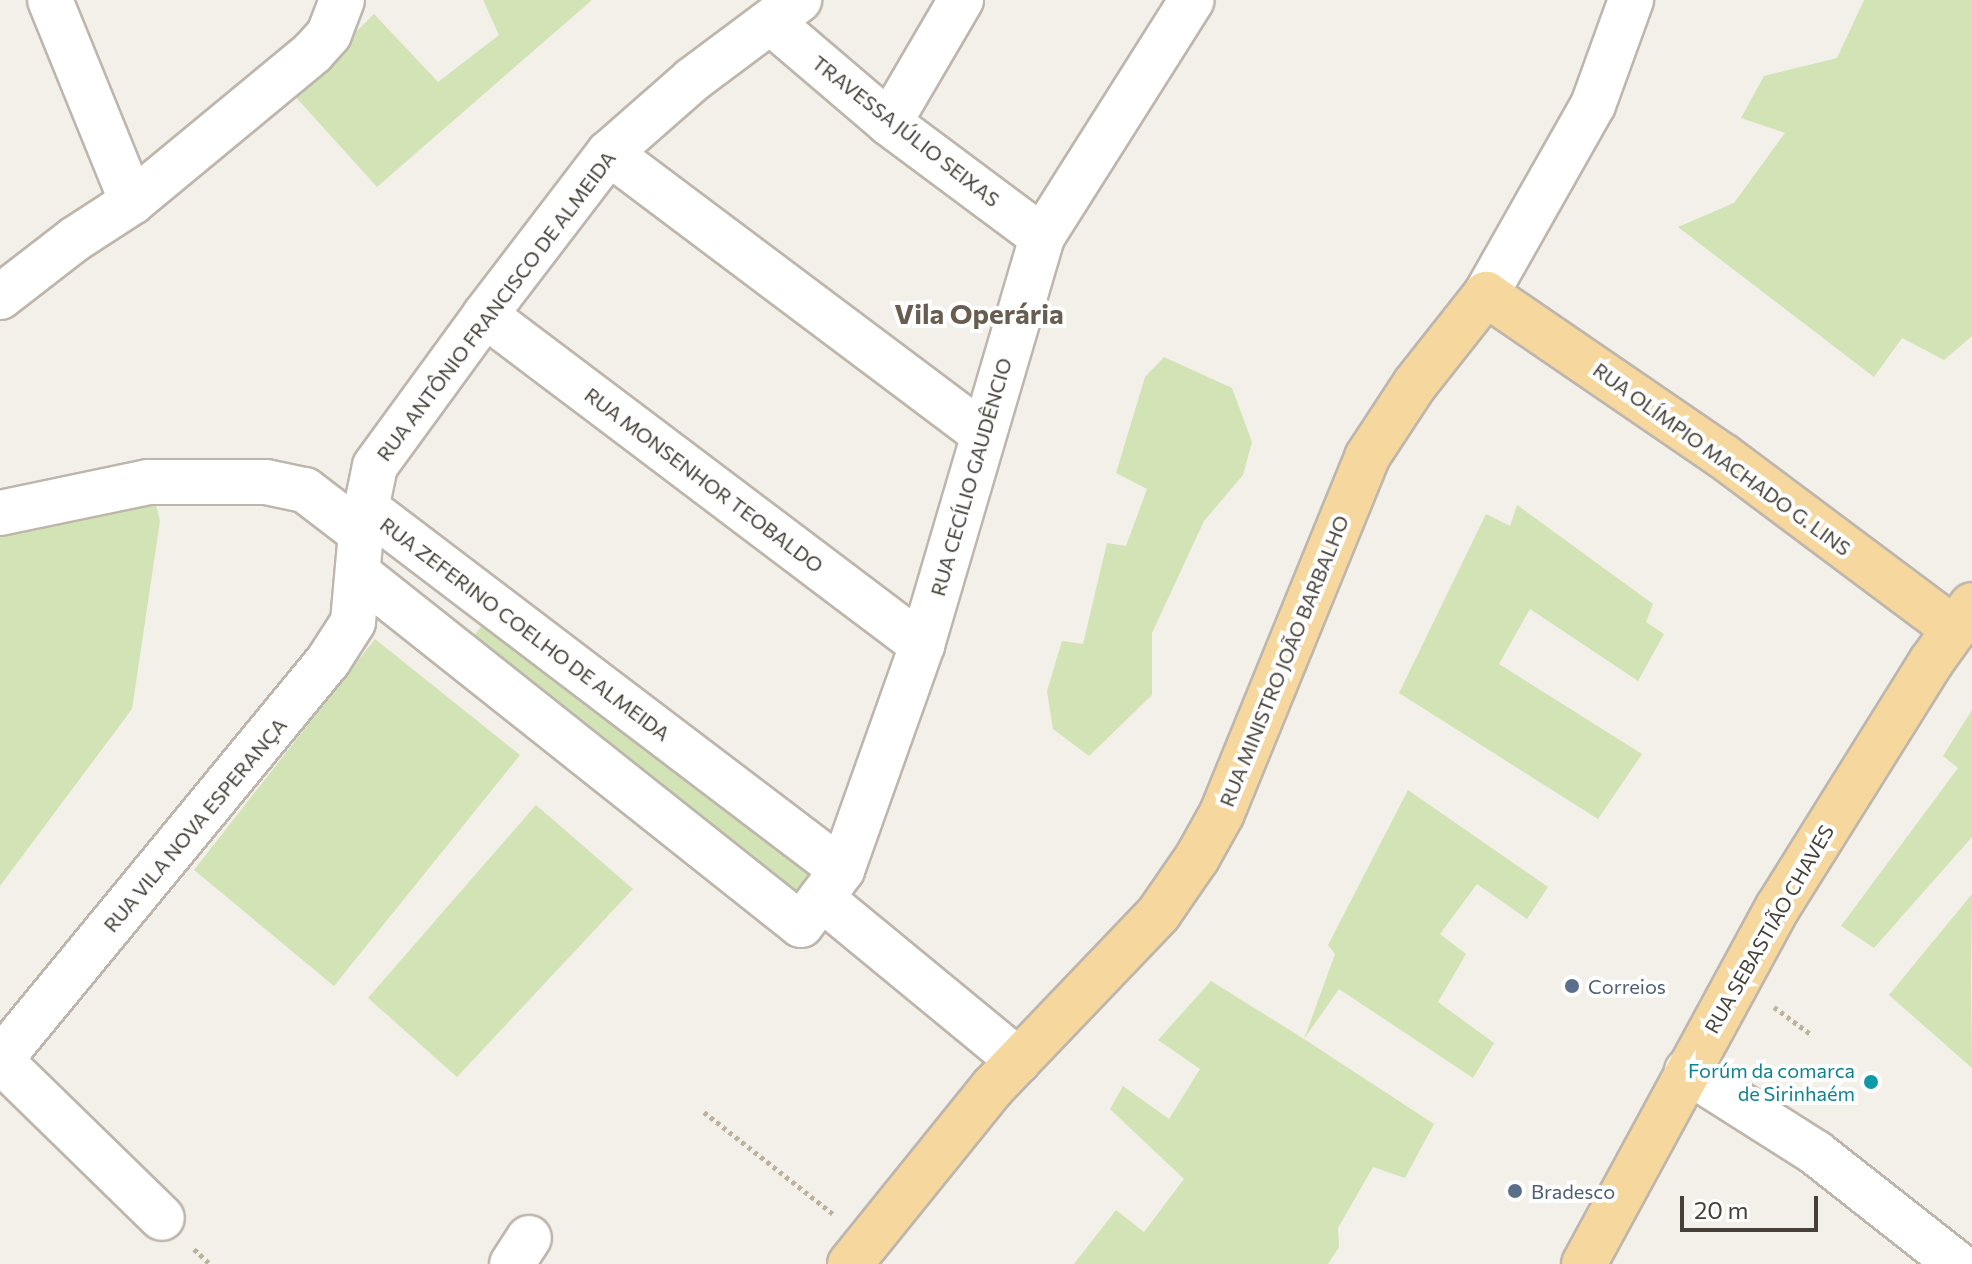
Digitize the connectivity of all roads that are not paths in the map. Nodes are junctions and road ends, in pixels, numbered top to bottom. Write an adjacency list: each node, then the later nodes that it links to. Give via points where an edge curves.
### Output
1 (50, 0): 9 (street)
2 (342, 0): 9 (street, via 329,34 313,52)
3 (961, 0): 7 (street)
4 (1192, 0): 10 (street, RUA CECÍLIO GAUDÊNCIO)
5 (1631, 0): 11 (street, RUA MINISTRO JOÃO BARBALHO, via 1593,105)
6 (785, 11): 7 (street, TRAVESSA JÚLIO SEIXAS); 8 (street, RUA ANTÔNIO FRANCISCO DE ALMEIDA, via 692,80)
7 (889, 123): 10 (street, TRAVESSA JÚLIO SEIXAS)
8 (609, 153): 13 (street, RUA ANTÔNIO FRANCISCO DE ALMEIDA); 14 (street)
9 (132, 202): 12 (street)
10 (1042, 237): 14 (street, RUA CECÍLIO GAUDÊNCIO)
11 (1486, 294): 17 (main road, RUA OLÍMPIO MACHADO G. LINS); 21 (main road, RUA MINISTRO JOÃO BARBALHO, via 1400,404 1367,457 1222,813 1197,858 1159,913)
12 (0, 297)
13 (485, 315): 16 (street, RUA ANTÔNIO FRANCISCO DE ALMEIDA, via 375,466); 18 (street, RUA MONSENHOR TEOBALDO)
14 (982, 433): 18 (street, RUA CECÍLIO GAUDÊNCIO)
15 (0, 513): 16 (street, via 148,482 266,482 305,490)
16 (362, 538): 19 (street); 19 (street, RUA ZEFERINO COELHO DE ALMEIDA); 20 (street, RUA VILA NOVA ESPERANÇA, via 353,622 310,687)
17 (1963, 617): 22 (main road, RUA SEBASTIÃO CHAVES, via 1778,907)
18 (922, 645): 19 (street, RUA CECÍLIO GAUDÊNCIO)
19 (821, 898): 21 (street)
20 (0, 1060): 23 (street)
21 (1019, 1061): 24 (main road, RUA MINISTRO JOÃO BARBALHO)
22 (1687, 1071): 25 (main road, RUA SEBASTIÃO CHAVES); 26 (street, via 1816,1153)
23 (162, 1218)
24 (860, 1253)
25 (1584, 1264)
26 (1957, 1264)

